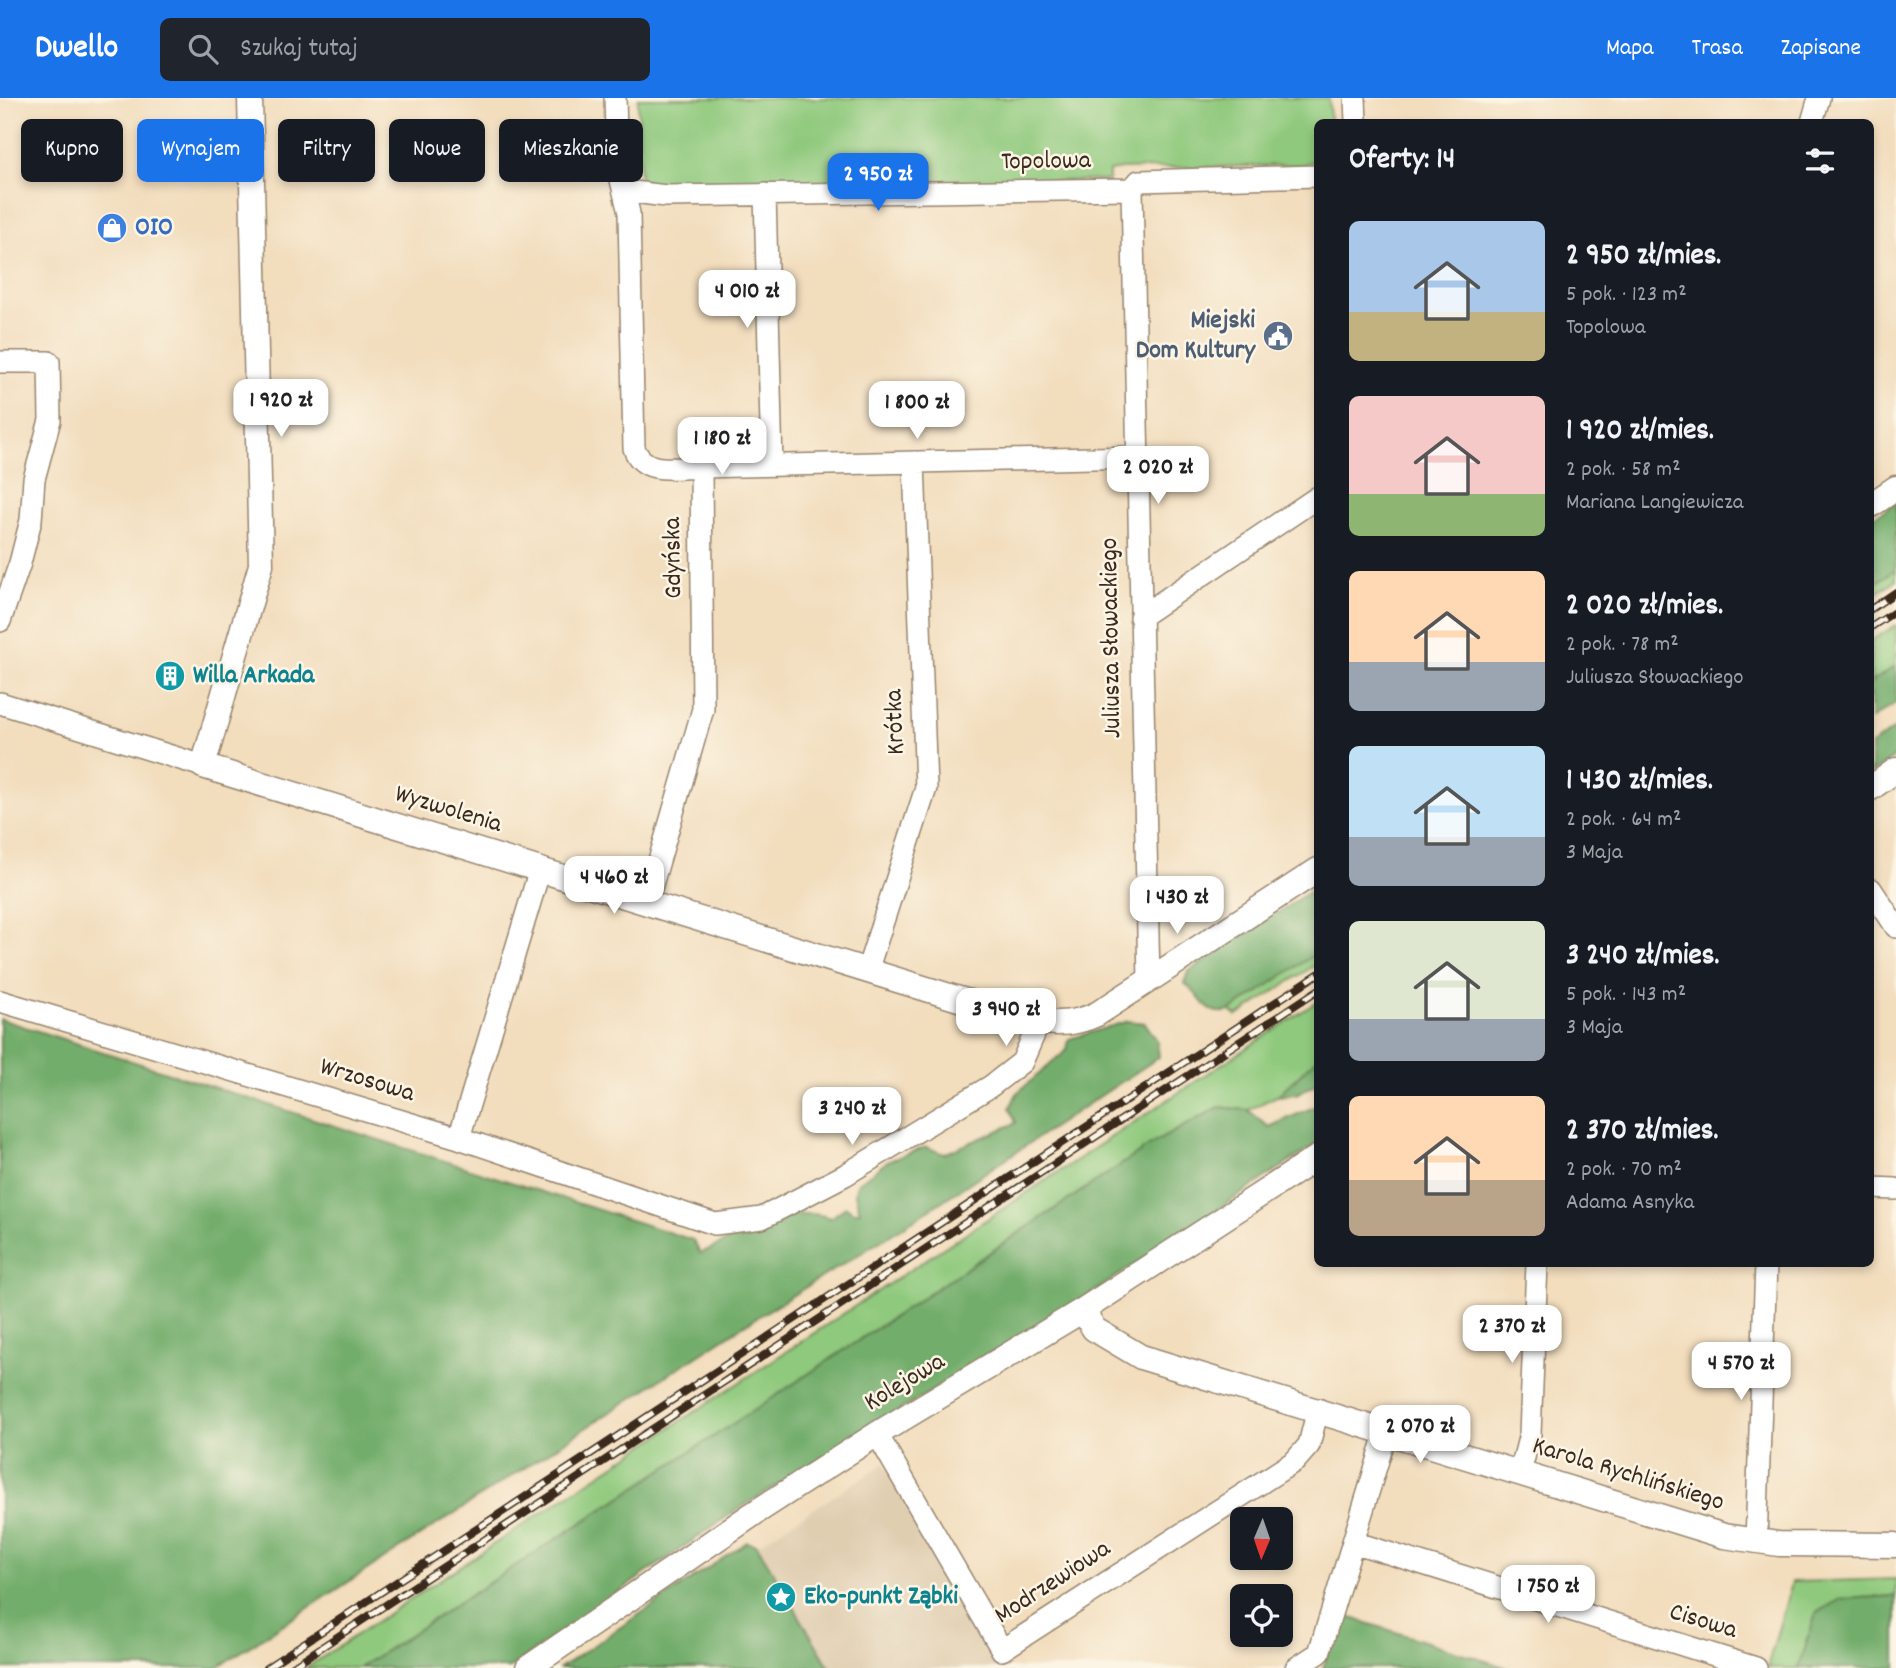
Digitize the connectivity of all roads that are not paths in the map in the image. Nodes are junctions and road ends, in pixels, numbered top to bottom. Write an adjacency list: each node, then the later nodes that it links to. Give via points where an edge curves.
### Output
1 (250, 98): 22 (street, via 261,565)
2 (615, 98): 9 (street, via 617,164)
3 (1355, 98): 5 (street)
4 (1819, 98): 6 (street)
5 (1356, 119)
6 (1813, 119)
7 (1314, 176): 8 (street, via 1139,181)
8 (1132, 189): 10 (street, Topolowa); 12 (street, Juliusza Słowackiego)
9 (625, 191): 10 (street, Topolowa, via 666,196); 15 (street, via 634,448 637,458 649,467)
10 (765, 194): 14 (street)
11 (0, 362): 20 (street, via 49,362 50,419 34,479 26,542)
12 (1135, 457): 13 (street); 19 (street, Juliusza Słowackiego)
13 (914, 462): 14 (street); 30 (street, Krótka, via 926,788)
14 (772, 465): 15 (street)
15 (701, 467): 28 (street, Gdyńska, via 703,709)
16 (1896, 488): 18 (street)
17 (1314, 500): 19 (street)
18 (1874, 503)
19 (1140, 617): 31 (street, Juliusza Słowackiego)
20 (0, 621)
21 (0, 703): 22 (street, Wyzwolenia)
22 (203, 766): 25 (street, Wyzwolenia)
23 (1896, 771): 24 (street)
24 (1874, 786)
25 (540, 869): 28 (street, Wyzwolenia); 34 (street)
26 (1314, 873): 31 (street, Wyzwolenia)
27 (1874, 894): 29 (street)
28 (647, 902): 30 (street, Wyzwolenia)
29 (1896, 927)
30 (867, 971): 33 (street, Wyzwolenia)
31 (1149, 981): 33 (street, Wyzwolenia, via 1084,1020)
32 (0, 1001): 34 (street, Wrzosowa)
33 (1038, 1023): 34 (street, Wrzosowa, via 1022,1062 991,1086 845,1175 762,1218 715,1224)
34 (459, 1138)
35 (1314, 1160): 40 (street, Kolejowa)
36 (1874, 1188): 37 (street)
37 (1896, 1189)
38 (1537, 1267): 44 (street, via 1530,1434)
39 (1766, 1267): 46 (street)
40 (1083, 1310): 41 (street, Karola Rychlińskiego, via 1094,1329 1141,1357); 43 (street, Kolejowa)
41 (1318, 1409): 42 (street, Karola Rychlińskiego); 43 (street, Modrzewiowa, via 1309,1445 1295,1461 1002,1650)
42 (1387, 1431): 44 (street, Karola Rychlińskiego); 45 (street)
43 (877, 1434): 48 (street, Kolejowa)
44 (1520, 1472): 46 (street, Karola Rychlińskiego)
45 (1353, 1542): 49 (street, via 1319,1653); 50 (street, Cisowa)
46 (1756, 1542): 47 (street, Karola Rychlińskiego)
47 (1896, 1545)
48 (527, 1668)
49 (1296, 1668)
50 (1756, 1668)

